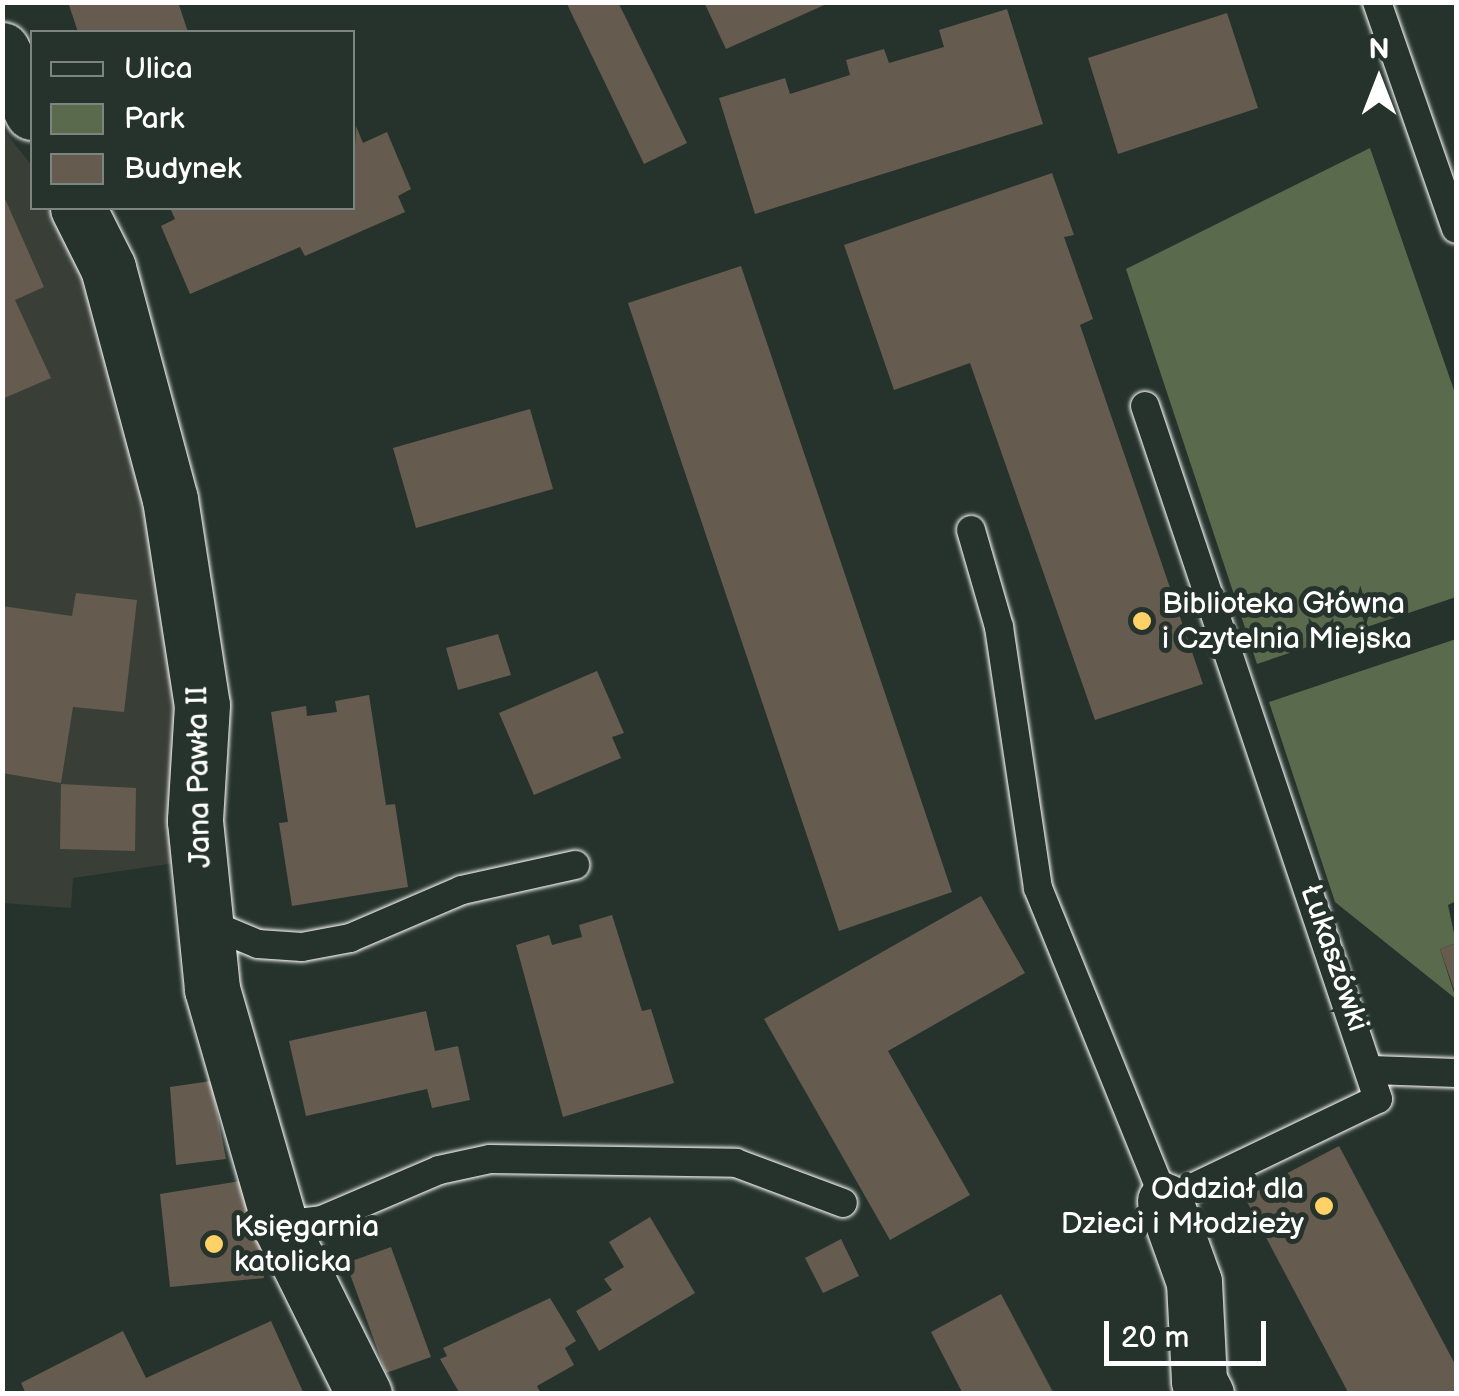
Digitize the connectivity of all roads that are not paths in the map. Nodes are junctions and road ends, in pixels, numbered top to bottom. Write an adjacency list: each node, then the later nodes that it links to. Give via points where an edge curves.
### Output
1 (1377, 2): 5 (lane)
2 (2, 50): 3 (street)
3 (30, 108)
4 (79, 210): 9 (street, Jana Pawła II, via 108,268 170,499 202,705 195,821)
5 (1456, 229)
6 (1145, 406): 10 (lane, Łukaszówki)
7 (971, 530): 12 (lane, via 999,627 1038,888)
8 (575, 865): 9 (lane, via 462,890 350,938 302,947 258,944)
9 (205, 922): 14 (street, Jana Pawła II, via 212,989)
10 (1372, 1070): 11 (lane); 12 (lane, Łukaszówki, via 1378,1099)
11 (1456, 1073)
12 (1165, 1201): 16 (street, via 1194,1282 1199,1381)
13 (843, 1203): 14 (lane, via 736,1163 490,1158 439,1170 322,1220)
14 (280, 1225): 15 (street, Jana Pawła II)
15 (364, 1394)
16 (1206, 1394)

